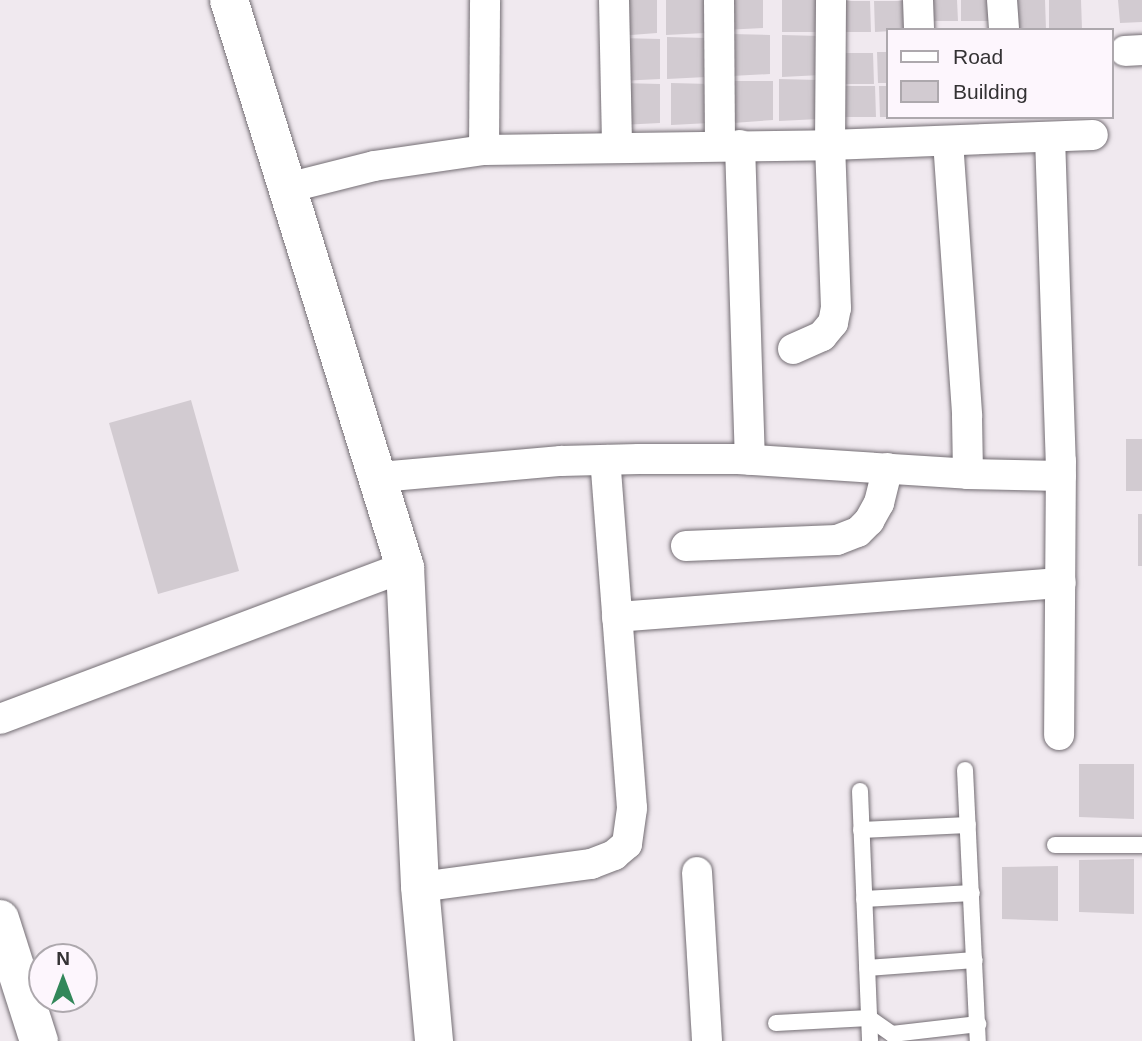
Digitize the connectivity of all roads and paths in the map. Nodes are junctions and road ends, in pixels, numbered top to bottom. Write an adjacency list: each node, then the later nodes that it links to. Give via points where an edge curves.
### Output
1 (229, 0): 18 (street)
2 (485, 0): 17 (street)
3 (614, 0): 16 (street)
4 (719, 0): 14 (street)
5 (831, 0): 15 (street)
6 (918, 0): 8 (street)
7 (1002, 0): 9 (street)
8 (919, 28)
9 (1004, 28)
10 (1010, 128): 11 (street); 13 (street)
11 (929, 133): 15 (street); 23 (street, via 967,416)
12 (1093, 135): 13 (street)
13 (1050, 137): 24 (street)
14 (730, 145): 15 (street); 16 (street); 21 (street)
15 (830, 145): 19 (street, via 833,323 822,336)
16 (617, 148): 17 (street)
17 (484, 150): 18 (street, via 374,166)
18 (287, 188): 25 (street)
19 (793, 349)
20 (605, 460): 21 (street); 25 (street); 29 (street)
21 (750, 460): 22 (street)
22 (888, 468): 23 (street); 26 (street, via 879,503 858,532 837,540)
23 (968, 474): 24 (street)
24 (1061, 475): 28 (street)
25 (380, 477): 27 (street)
26 (687, 546)
27 (405, 567): 30 (street); 39 (street)
28 (1061, 583): 29 (street); 31 (street)
29 (617, 617): 39 (street, via 632,808 627,844 592,864)
30 (0, 719)
31 (1059, 734)
32 (965, 770): 34 (lane)
33 (860, 791): 35 (lane)
34 (968, 825): 35 (lane); 40 (lane)
35 (861, 830): 41 (lane)
36 (1055, 845): 37 (lane)
37 (1142, 845)
38 (697, 872): 50 (street)
39 (420, 887): 49 (street)
40 (972, 893): 41 (lane); 43 (lane)
41 (864, 899): 44 (lane)
42 (0, 919): 48 (street)
43 (975, 960): 44 (lane); 47 (lane)
44 (867, 968): 45 (lane)
45 (869, 1018): 46 (lane); 47 (lane, via 892,1034); 51 (lane)
46 (776, 1024)
47 (978, 1033)
48 (39, 1041)
49 (434, 1041)
50 (707, 1041)
51 (870, 1041)

